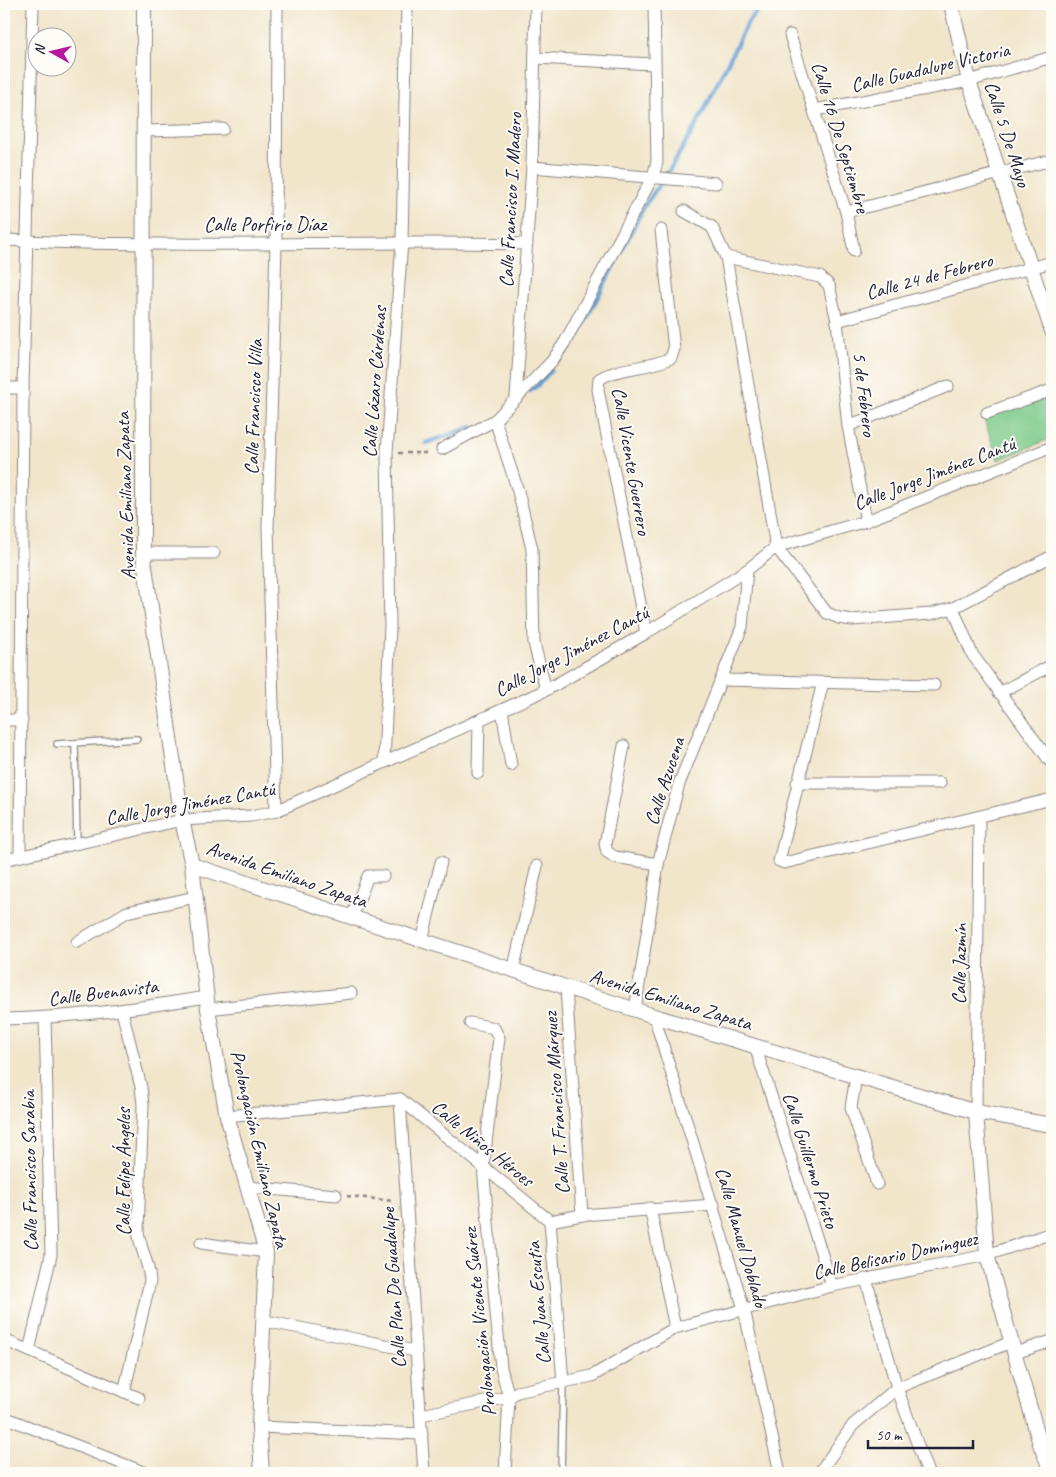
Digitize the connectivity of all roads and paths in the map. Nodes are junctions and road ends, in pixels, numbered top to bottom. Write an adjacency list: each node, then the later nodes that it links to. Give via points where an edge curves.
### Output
1 (33, 4): 25 (street)
2 (144, 4): 15 (street, Avenida Emiliano Zapata)
3 (277, 4): 28 (street, Calle Francisco Villa)
4 (407, 4): 26 (street, Calle Lázaro Cárdenas)
5 (536, 4): 10 (street, Calle Francisco I. Madero)
6 (654, 4): 11 (street)
7 (951, 4): 12 (street, Calle 5 De Mayo)
8 (790, 34): 13 (street, Calle 16 De Septiembre)
9 (1052, 57): 12 (street, Calle Guadalupe Victoria)
10 (535, 58): 11 (street); 17 (street, Calle Francisco I. Madero)
11 (653, 64): 19 (street, via 657,162)
12 (969, 81): 13 (street, Calle Guadalupe Victoria); 18 (street, Calle 5 De Mayo)
13 (816, 110): 22 (street, Calle 16 De Septiembre)
14 (223, 129): 15 (street)
15 (143, 131): 27 (street, Avenida Emiliano Zapata)
16 (1052, 160): 18 (street)
17 (532, 167): 19 (street); 29 (street, Calle Francisco I. Madero)
18 (1001, 174): 22 (street); 33 (street, Calle 5 De Mayo)
19 (653, 176): 20 (street); 40 (street, via 565,342 552,361)
20 (716, 183)
21 (684, 211): 31 (street, via 712,227)
22 (846, 212): 30 (street, Calle 16 De Septiembre)
23 (661, 230): 54 (street, Calle Vicente Guerrero, via 674,349 671,358 609,373 599,379 598,390)
24 (4, 240): 25 (street, Calle Porfirio Díaz)
25 (26, 241): 27 (street, Calle Porfirio Díaz); 38 (street)
26 (402, 241): 28 (street, Calle Porfirio Díaz); 29 (street, Calle Porfirio Díaz); 46 (street, Calle Lázaro Cárdenas)
27 (143, 243): 28 (street, Calle Porfirio Díaz); 49 (street, Avenida Emiliano Zapata)
28 (276, 244): 76 (street, Calle Francisco Villa, via 268,527)
29 (527, 244): 40 (street, Calle Francisco I. Madero)
30 (854, 251)
31 (726, 257): 34 (street, 5 de Febrero, via 820,277 829,285); 48 (street)
32 (1052, 262): 33 (street, Calle 24 de Febrero)
33 (1031, 268): 34 (street, Calle 24 de Febrero); 35 (street, Calle 5 De Mayo)
34 (837, 320): 43 (street, 5 de Febrero)
35 (1052, 332)
36 (948, 386): 43 (street)
37 (4, 388): 38 (street)
38 (23, 388): 63 (street)
39 (1052, 390): 41 (street)
40 (516, 398): 42 (street)
41 (987, 413)
42 (496, 422): 45 (street); 59 (street, via 532,550 534,643)
43 (848, 426): 47 (street, 5 de Febrero)
44 (1052, 447): 47 (street, Calle Jorge Jiménez Cantú)
45 (442, 449): 46 (path, via 424,454)
46 (387, 452): 69 (street, Calle Lázaro Cárdenas, via 390,627)
47 (866, 521): 48 (street, Calle Jorge Jiménez Cantú)
48 (776, 547): 52 (street, Calle Jorge Jiménez Cantú); 53 (street, via 827,613 839,618 852,620 931,614)
49 (143, 553): 50 (street); 78 (street, Avenida Emiliano Zapata)
50 (214, 553)
51 (1052, 556): 53 (street)
52 (747, 570): 54 (street, Calle Jorge Jiménez Cantú); 56 (street, Calle Azucena, via 742,626)
53 (953, 608): 60 (street, via 972,654)
54 (646, 633): 59 (street, Calle Jorge Jiménez Cantú)
55 (1052, 665): 60 (street)
56 (722, 680): 57 (street); 83 (street, Calle Azucena, via 679,784)
57 (823, 682): 58 (street); 73 (street)
58 (934, 685)
59 (546, 690): 61 (street, Calle Jorge Jiménez Cantú)
60 (999, 694): 70 (street)
61 (502, 710): 64 (street, Calle Jorge Jiménez Cantú); 71 (street)
62 (4, 720): 63 (street)
63 (22, 720): 80 (street)
64 (479, 720): 69 (street, Calle Jorge Jiménez Cantú); 72 (street)
65 (137, 740): 66 (lane)
66 (75, 743): 67 (lane); 79 (lane)
67 (57, 744)
68 (624, 746): 83 (street, via 605,844 608,852 616,857)
69 (384, 762): 76 (street, Calle Jorge Jiménez Cantú)
70 (1052, 764)
71 (510, 765)
72 (478, 773)
73 (798, 783): 74 (street); 77 (street, via 779,853 779,861 784,863)
74 (940, 783)
75 (1052, 799): 77 (street)
76 (276, 811): 78 (street, Calle Jorge Jiménez Cantú, via 251,816)
77 (979, 817): 104 (street, Calle Jazmín)
78 (182, 820): 79 (street, Calle Jorge Jiménez Cantú); 84 (street, Avenida Emiliano Zapata)
79 (77, 843): 80 (street, Calle Jorge Jiménez Cantú)
80 (20, 856): 81 (street, Calle Jorge Jiménez Cantú)
81 (4, 860)
82 (441, 862): 89 (street)
83 (658, 864): 95 (street, Calle Azucena)
84 (192, 865): 87 (street, Prolongación Emiliano Zapata); 88 (street, Avenida Emiliano Zapata)
85 (537, 866): 91 (street)
86 (383, 876): 88 (street, via 367,878)
87 (195, 897): 90 (street, via 127,912); 94 (street, Prolongación Emiliano Zapata)
88 (352, 918): 89 (street, Avenida Emiliano Zapata)
89 (422, 940): 91 (street, Avenida Emiliano Zapata)
90 (77, 942)
91 (513, 971): 92 (street, Avenida Emiliano Zapata)
92 (566, 989): 95 (street, Avenida Emiliano Zapata); 114 (street, Calle T. Francisco Márquez)
93 (351, 993): 94 (street, Calle Buenavista)
94 (207, 1003): 96 (street, Calle Buenavista); 105 (street, Prolongación Emiliano Zapata)
95 (635, 1010): 97 (street, Avenida Emiliano Zapata)
96 (122, 1011): 98 (street, Calle Buenavista); 132 (street, Calle Felipe Ángeles, via 142,1096 138,1231 149,1264 150,1281)
97 (654, 1016): 101 (street, Avenida Emiliano Zapata); 112 (street, Calle Manuel Doblado)
98 (45, 1018): 99 (street, Calle Buenavista); 128 (street, Calle Francisco Sarabia, via 52,1239)
99 (4, 1019)
100 (470, 1023): 107 (street, Prolongación Vicente Suárez, via 494,1028 499,1038)
101 (756, 1046): 102 (street, Avenida Emiliano Zapata); 121 (street, Calle Guillermo Prieto)
102 (856, 1076): 104 (street, Avenida Emiliano Zapata); 108 (street, via 851,1108)
103 (400, 1099): 105 (street); 107 (street, Calle Niños Héroes); 111 (street, Calle Plan De Guadalupe)
104 (976, 1112): 106 (street, Avenida Emiliano Zapata); 119 (street)
105 (227, 1116): 109 (street, Prolongación Emiliano Zapata)
106 (1052, 1125)
107 (483, 1167): 115 (street, Calle Niños Héroes); 133 (street, Prolongación Vicente Suárez, via 501,1368)
108 (877, 1184)
109 (247, 1187): 110 (street); 118 (street, Prolongación Emiliano Zapata)
110 (336, 1195): 111 (path)
111 (406, 1202): 129 (street, Calle Plan De Guadalupe)
112 (714, 1205): 113 (street); 122 (street, Calle Manuel Doblado)
113 (650, 1208): 114 (street); 124 (street)
114 (582, 1214): 115 (street)
115 (550, 1221): 130 (street, Calle Juan Escutia)
116 (1052, 1233): 119 (street, Calle Belisario Domínguez)
117 (201, 1243): 118 (street)
118 (266, 1252): 123 (street, Prolongación Emiliano Zapata)
119 (987, 1255): 120 (street, Calle Belisario Domínguez); 127 (street)
120 (866, 1279): 121 (street, Calle Belisario Domínguez); 131 (street)
121 (832, 1286): 122 (street, Calle Belisario Domínguez)
122 (744, 1308): 124 (street, Calle Belisario Domínguez); 145 (street, Calle Manuel Doblado)
123 (265, 1321): 129 (street); 137 (street, Prolongación Emiliano Zapata)
124 (676, 1328): 130 (street, Calle Belisario Domínguez, via 592,1376)
125 (4, 1340): 128 (street)
126 (1052, 1341): 127 (street)
127 (1013, 1347): 131 (street); 139 (street)
128 (29, 1351): 132 (street)
129 (415, 1351): 135 (street, Calle Plan De Guadalupe)
130 (563, 1382): 133 (street, Calle Belisario Domínguez, via 517,1392); 144 (lane)
131 (897, 1388): 146 (street, via 853,1425); 147 (street)
132 (124, 1392): 134 (street)
133 (509, 1397): 135 (street, Calle Belisario Domínguez); 143 (street, Prolongación Vicente Suárez)
134 (139, 1398)
135 (421, 1415): 138 (street, Calle Plan De Guadalupe)
136 (4, 1418): 140 (street)
137 (259, 1427): 138 (street); 141 (street, Prolongación Emiliano Zapata)
138 (422, 1434): 142 (street, Calle Plan De Guadalupe)
139 (1046, 1442): 148 (street)
140 (146, 1473)
141 (262, 1473)
142 (424, 1473)
143 (505, 1473)
144 (561, 1473)
145 (780, 1473)
146 (819, 1473)
147 (928, 1473)
148 (1052, 1473)

